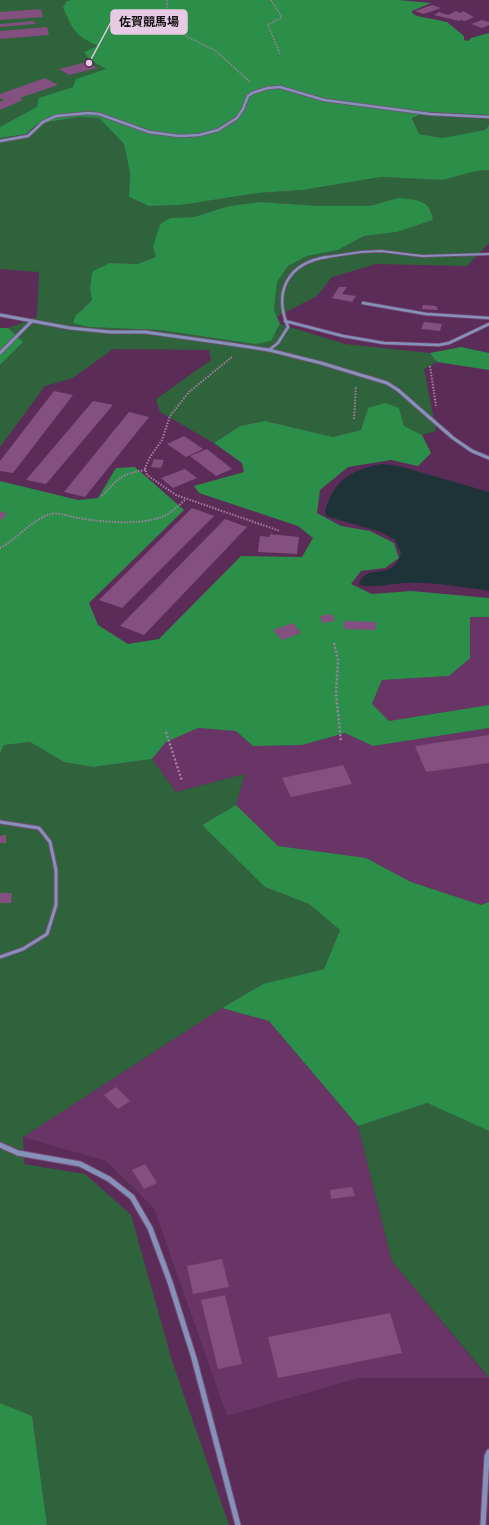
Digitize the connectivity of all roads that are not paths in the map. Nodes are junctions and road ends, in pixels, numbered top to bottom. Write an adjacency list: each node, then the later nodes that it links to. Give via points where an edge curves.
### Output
1 (489, 117): 2 (street, via 430,114 324,100 280,87 262,89 248,96 237,118 218,130 199,135 179,136 149,132 99,114 88,113 56,116 43,122 28,136)
2 (0, 141)
3 (489, 254): 8 (lane, via 422,256 381,251 314,259 292,272 287,280 283,295 283,315)
4 (363, 303): 6 (lane, via 426,314)
5 (0, 315): 7 (street)
6 (489, 318)
7 (32, 321): 10 (street, via 110,332 145,332); 11 (street)
8 (286, 321): 9 (lane, via 343,336 384,343 439,345 449,343); 10 (lane, via 288,327 278,343)
9 (489, 324)
10 (268, 350): 12 (street, via 387,383 453,438 472,451)
11 (0, 353)
12 (489, 458)
13 (0, 822): 14 (lane, via 39,828 50,842 56,870 56,904 47,934 23,949)
14 (0, 957)
15 (0, 1145): 17 (street, via 18,1153 80,1164 109,1180 132,1197 150,1228 170,1282 194,1358)
16 (489, 1452): 18 (street)
17 (238, 1525)
18 (483, 1525)

